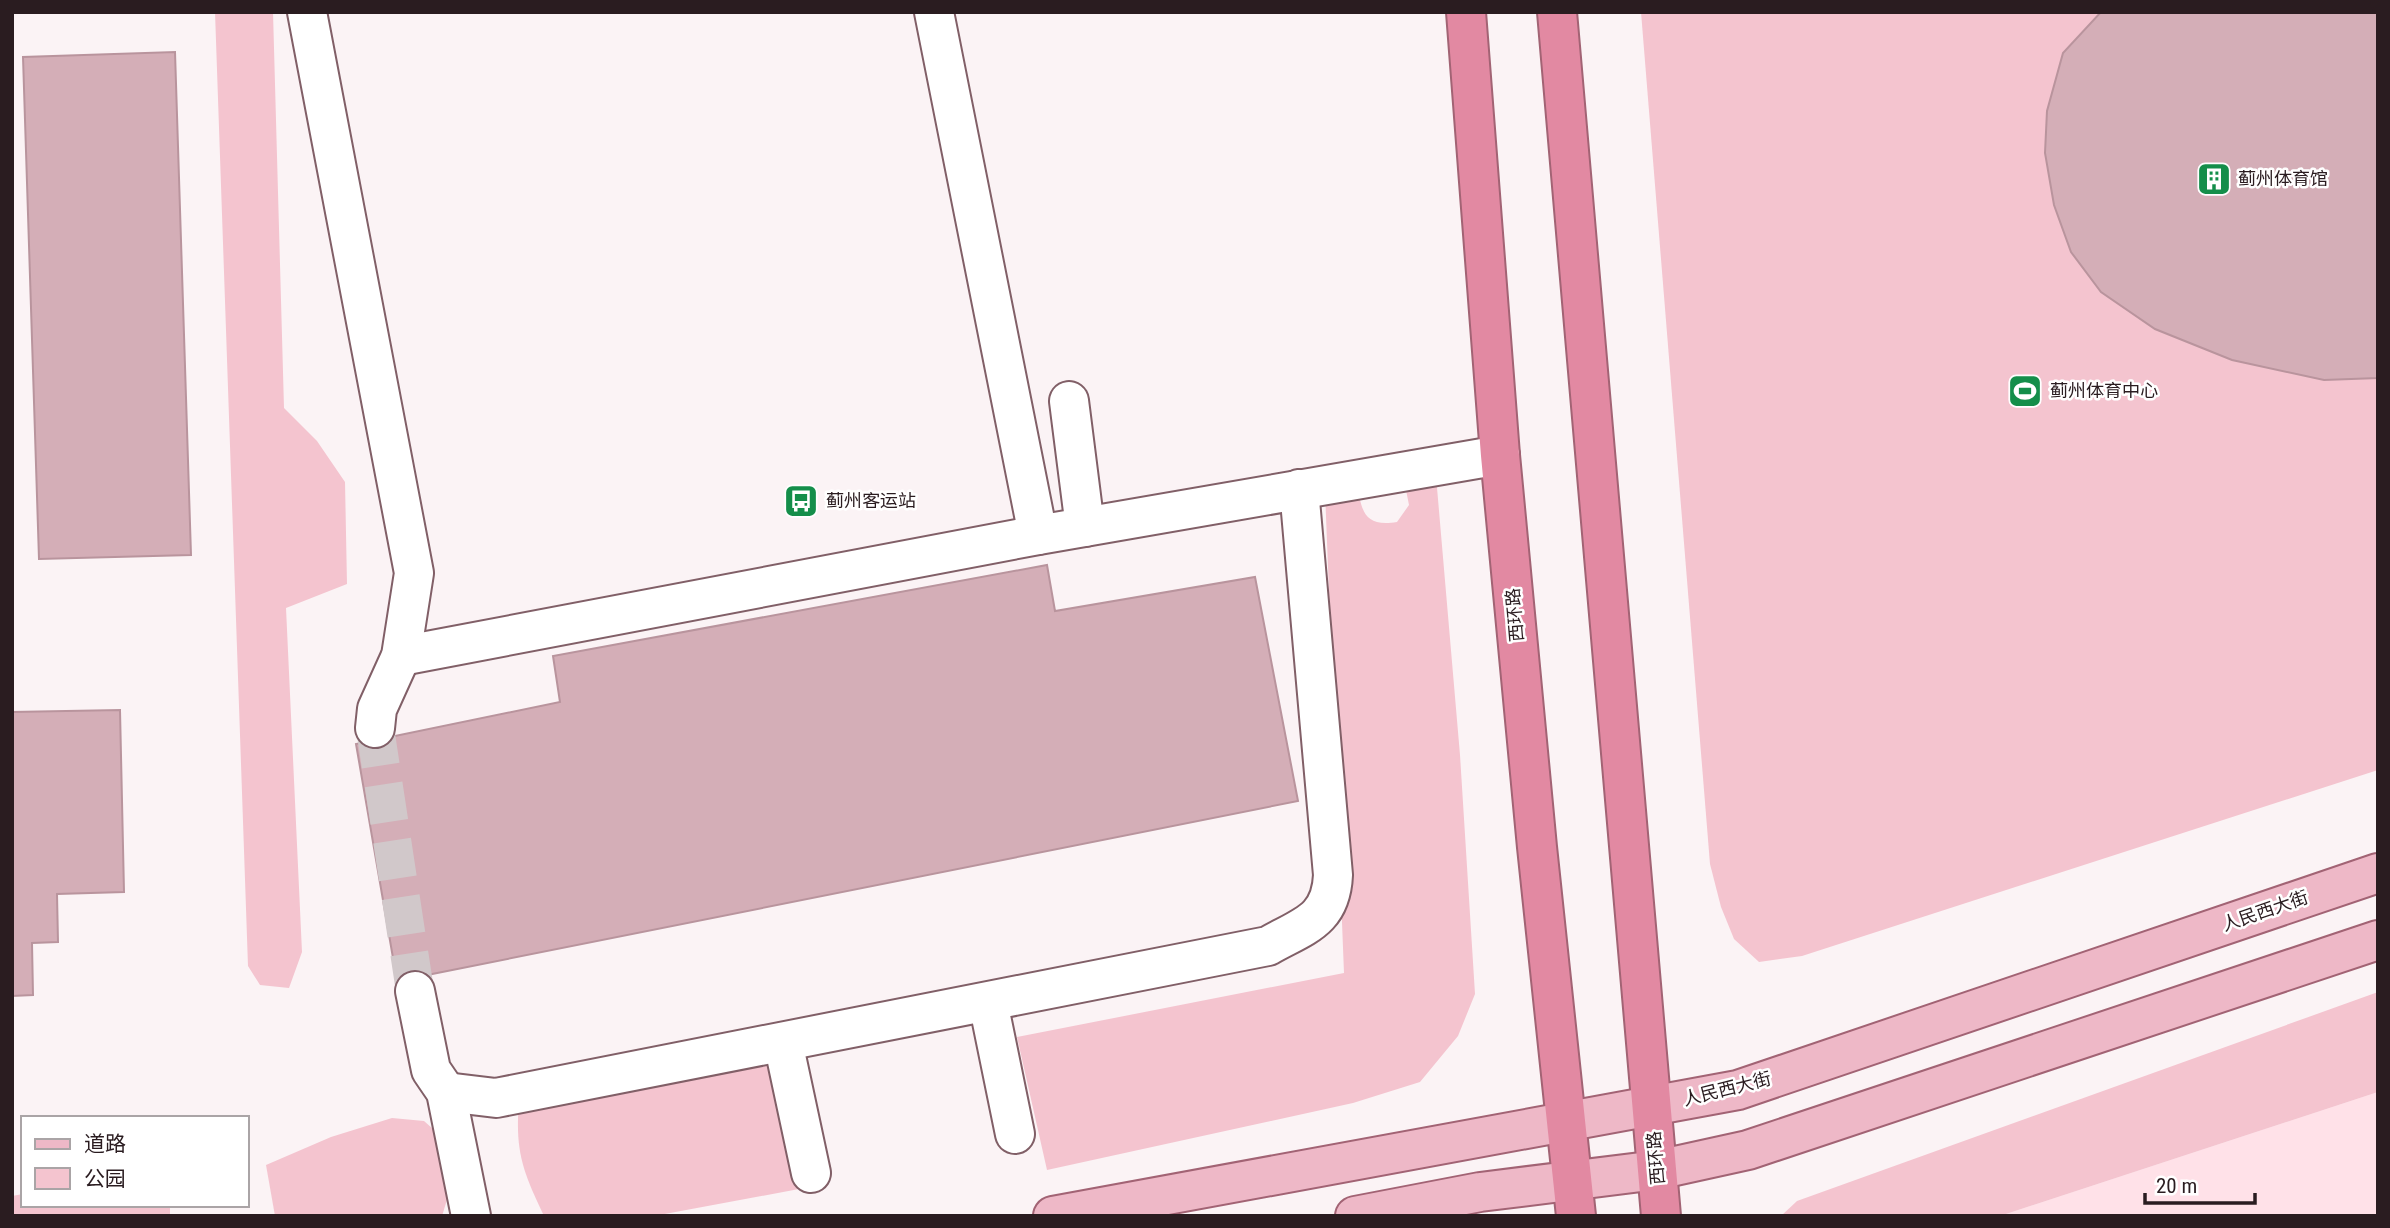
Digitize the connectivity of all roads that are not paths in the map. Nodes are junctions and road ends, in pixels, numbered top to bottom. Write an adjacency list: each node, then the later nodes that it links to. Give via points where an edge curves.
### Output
1 (307, 12): 10 (lane, via 414,573)
2 (934, 12): 9 (lane)
3 (1466, 12): 6 (highway, 西环路)
4 (1557, 12): 18 (highway, 西环路)
5 (1069, 401): 8 (lane)
6 (1500, 455): 7 (lane); 19 (highway, 西环路)
7 (1299, 489): 8 (lane); 15 (lane, via 1333,875 1332,896 1321,916 1268,946)
8 (1085, 527): 9 (lane)
9 (1038, 535): 10 (lane)
10 (401, 656): 11 (lane, via 377,709)
11 (375, 728)
12 (2378, 873): 18 (main road, 人民西大街, via 1738,1090)
13 (2378, 940): 22 (main road, via 1748,1150)
14 (415, 991): 17 (lane, via 430,1070)
15 (988, 1002): 16 (lane); 20 (lane)
16 (783, 1042): 17 (lane, via 496,1098); 23 (lane)
17 (446, 1092): 26 (lane)
18 (1651, 1106): 19 (main road, 人民西大街); 22 (highway, 西环路)
19 (1566, 1119): 21 (main road, 人民西大街); 25 (highway, 西环路)
20 (1015, 1134)
21 (1470, 1138): 24 (main road, via 1512,1147 1519,1165 1508,1182); 27 (main road, 人民西大街)
22 (1657, 1170): 25 (main road); 29 (highway, 西环路)
23 (811, 1173)
24 (1480, 1192): 25 (main road); 28 (main road)
25 (1575, 1199)
26 (471, 1216)
27 (1054, 1216)
28 (1355, 1216)
29 (1661, 1216)

